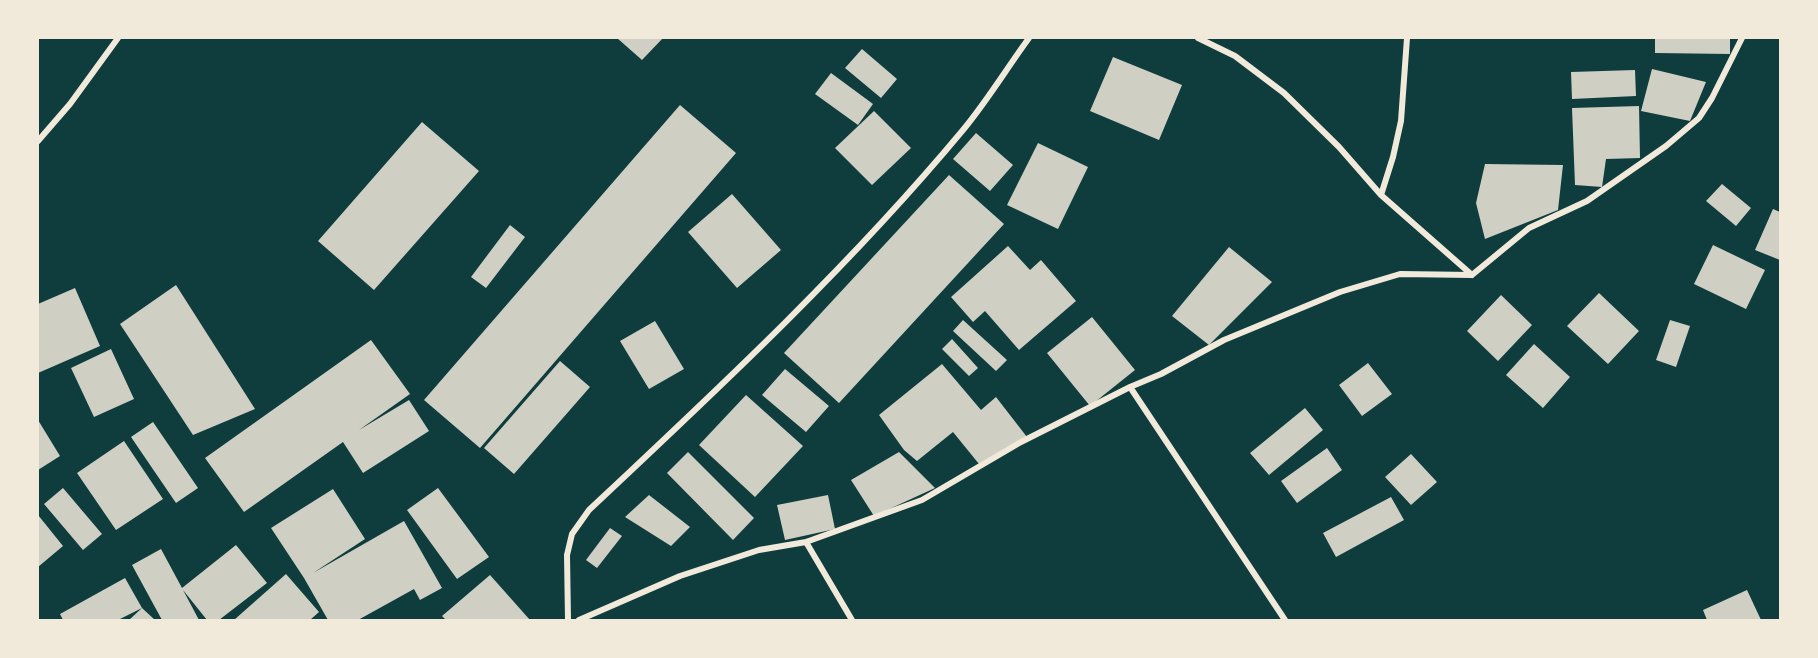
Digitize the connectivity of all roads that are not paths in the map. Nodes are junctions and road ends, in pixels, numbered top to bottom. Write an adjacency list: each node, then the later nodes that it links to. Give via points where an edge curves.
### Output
1 (118, 38): 6 (street)
2 (1029, 38): 11 (street, via 964,129 865,241 723,385 589,510 572,534 567,555)
3 (1198, 38): 7 (street, via 1235,56 1284,93)
4 (1407, 38): 7 (street, via 1401,122)
5 (1742, 38): 8 (street, via 1699,118 1587,201 1529,228)
6 (38, 141)
7 (1381, 195): 8 (street)
8 (1472, 275): 9 (street, via 1400,274 1340,292 1224,340)
9 (1130, 387): 10 (street, via 1021,442 922,500); 14 (street)
10 (806, 542): 12 (street, via 759,550 680,576); 13 (street)
11 (568, 621)
12 (579, 621)
13 (852, 621)
14 (1285, 621)

